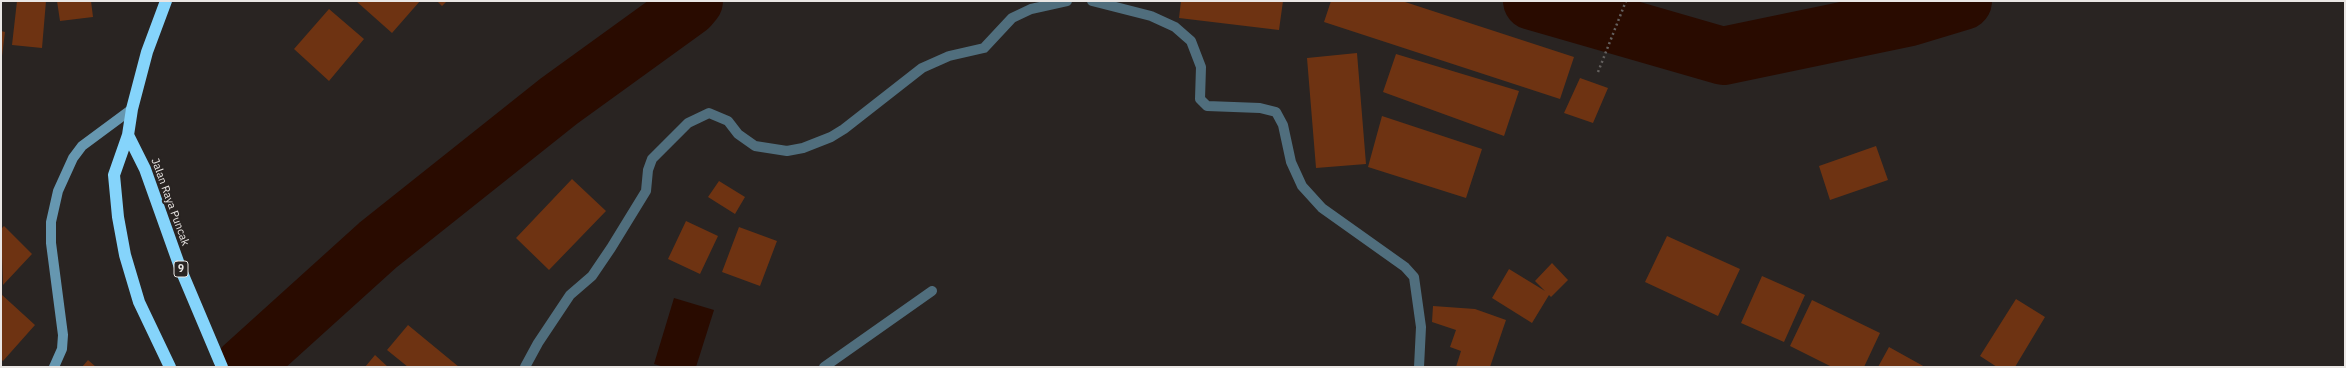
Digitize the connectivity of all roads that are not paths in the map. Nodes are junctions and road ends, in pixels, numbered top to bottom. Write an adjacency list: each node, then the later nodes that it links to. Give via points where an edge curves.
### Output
1 (166, 1): 4 (highway, via 147,52)
2 (1067, 1): 10 (street, via 1031,9 1012,18 984,48 949,56 922,68 844,129 802,148 787,151 755,146 738,134 728,121 709,113 688,123 652,159 646,191 592,276 570,295)
3 (1092, 1): 12 (street, via 1151,16 1176,27 1191,41 1201,66 1200,99 1207,106 1260,108 1276,112 1284,125 1291,162 1302,186 1322,208 1405,267 1414,277 1421,327)
4 (132, 109): 5 (highway); 7 (main road, via 82,146 73,158 58,191 51,222 50,243 63,335 62,349)
5 (128, 135): 8 (highway, via 114,175 125,255 140,302); 9 (highway, Jalan Raya Puncak / 9, via 145,169 181,270)
6 (932, 291): 11 (street)
7 (54, 367)
8 (170, 367)
9 (222, 367)
10 (525, 367)
11 (824, 367)
12 (1419, 367)

